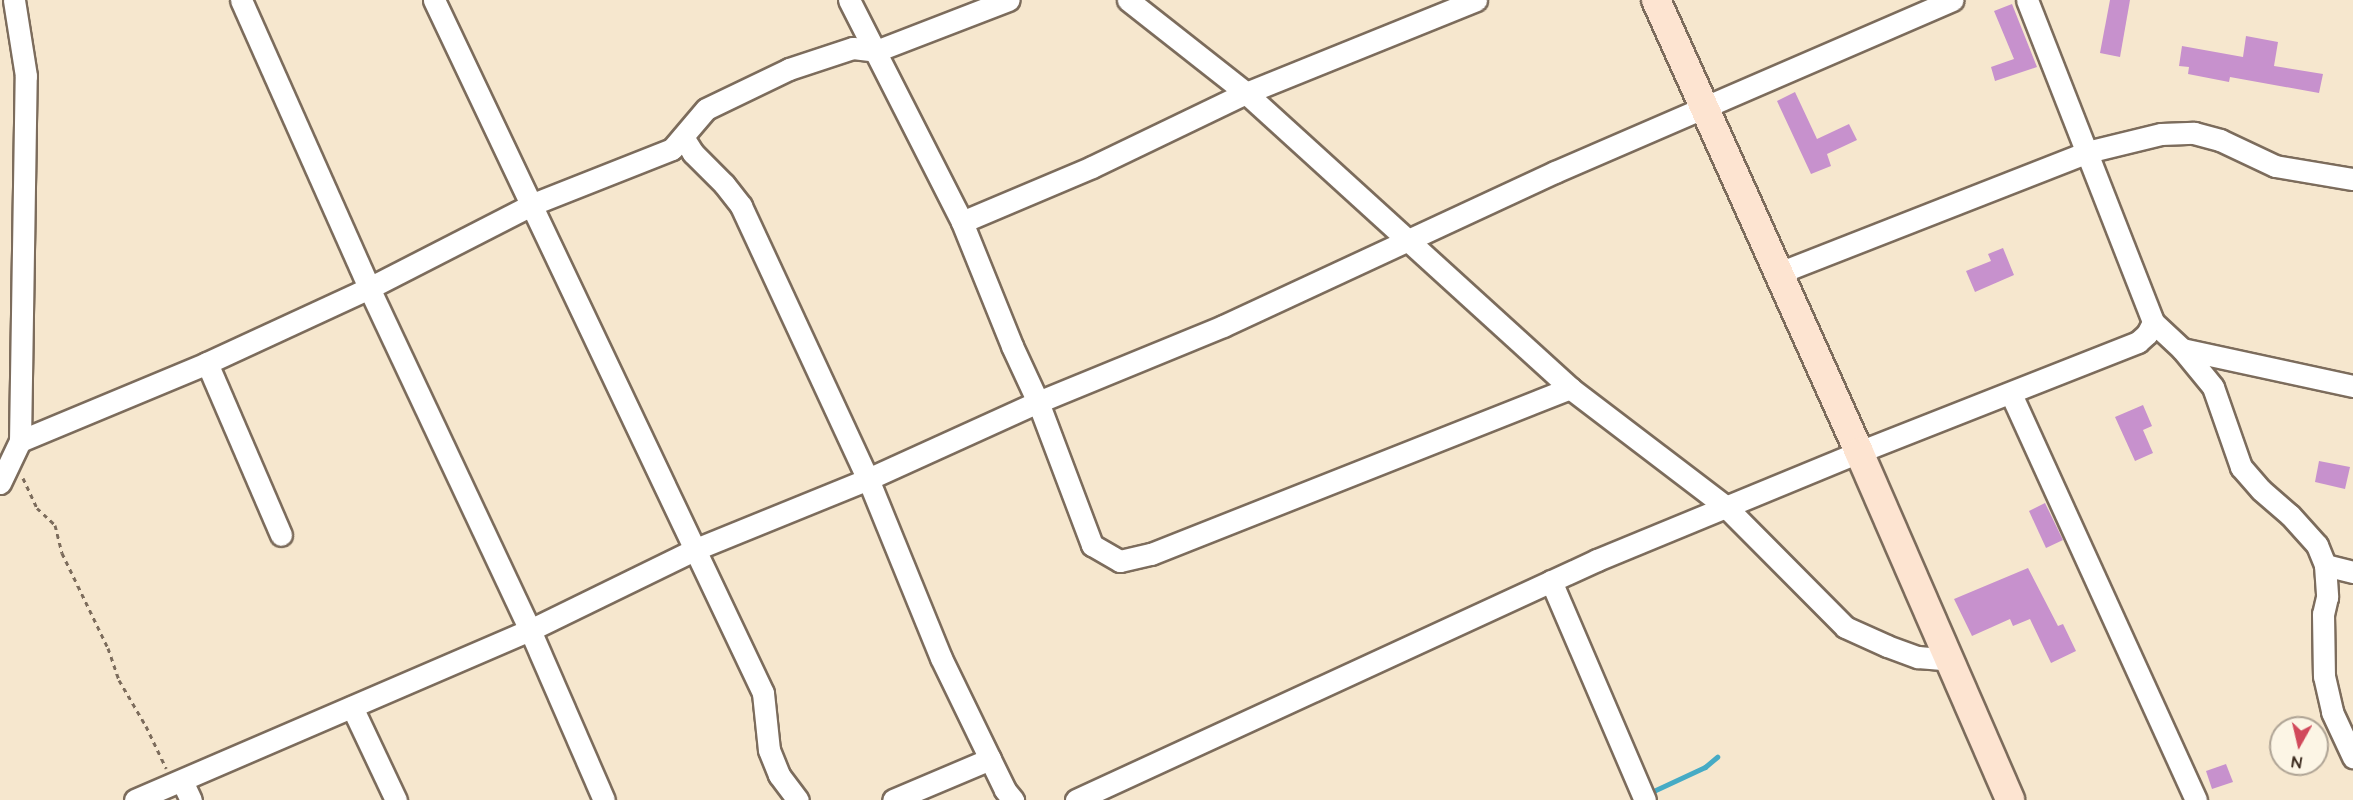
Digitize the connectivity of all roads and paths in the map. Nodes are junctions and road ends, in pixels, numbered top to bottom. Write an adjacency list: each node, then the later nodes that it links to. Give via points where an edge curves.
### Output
1 (14, 0): 29 (street, via 26,76)
2 (241, 0): 21 (street)
3 (434, 0): 17 (street)
4 (849, 0): 11 (street)
5 (1008, 0): 11 (street)
6 (1128, 0): 12 (street)
7 (1476, 0): 12 (street)
8 (1656, 0): 13 (main road)
9 (1952, 0): 13 (street)
10 (2027, 0): 15 (street)
11 (876, 51): 14 (street, via 853,48 789,69 706,110); 18 (street)
12 (1246, 93): 18 (street, via 1092,167); 19 (street)
13 (1704, 108): 19 (street); 20 (main road)
14 (683, 137): 17 (street, via 672,149); 31 (street, via 741,206)
15 (2087, 152): 16 (street, via 2161,134 2194,133 2220,140 2275,166); 20 (street); 22 (street)
16 (2353, 179)
17 (532, 204): 21 (street); 35 (street)
18 (962, 222): 28 (street)
19 (1406, 239): 26 (street); 28 (street, via 1223,326)
20 (1779, 273): 30 (main road)
21 (369, 288): 24 (street); 39 (street)
22 (2153, 322): 23 (street); 27 (street, via 2138,342)
23 (2182, 350): 25 (street); 36 (street, via 2213,387 2241,467 2317,545)
24 (207, 363): 29 (street); 34 (street)
25 (2353, 386)
26 (1570, 388): 28 (street, via 1151,554 1120,561 1092,545); 33 (street)
27 (2011, 393): 30 (street); 55 (street)
28 (1038, 402): 31 (street)
29 (18, 447): 32 (street); 44 (path, via 37,508 55,525 62,553 108,648 119,680)
30 (1859, 452): 33 (street); 40 (main road)
31 (868, 479): 35 (street); 43 (street, via 941,658)
32 (0, 483)
33 (1726, 507): 38 (street); 40 (street, via 1845,627 1918,657)
34 (281, 535)
35 (696, 549): 39 (street); 49 (street, via 763,693 769,750 779,775)
36 (2325, 565): 37 (street); 42 (street, via 2324,676 2332,712)
37 (2353, 572)
38 (1551, 581): 52 (street); 53 (street)
39 (530, 630): 41 (street); 48 (street)
40 (1951, 660): 54 (main road)
41 (352, 706): 44 (street); 47 (street)
42 (2353, 757)
43 (990, 759): 50 (street); 51 (street)
44 (177, 782): 45 (street); 46 (street)
45 (135, 800)
46 (191, 800)
47 (396, 800)
48 (604, 800)
49 (798, 800)
50 (893, 800)
51 (1013, 800)
52 (1076, 800)
53 (1645, 800)
54 (2010, 800)
55 (2196, 800)

